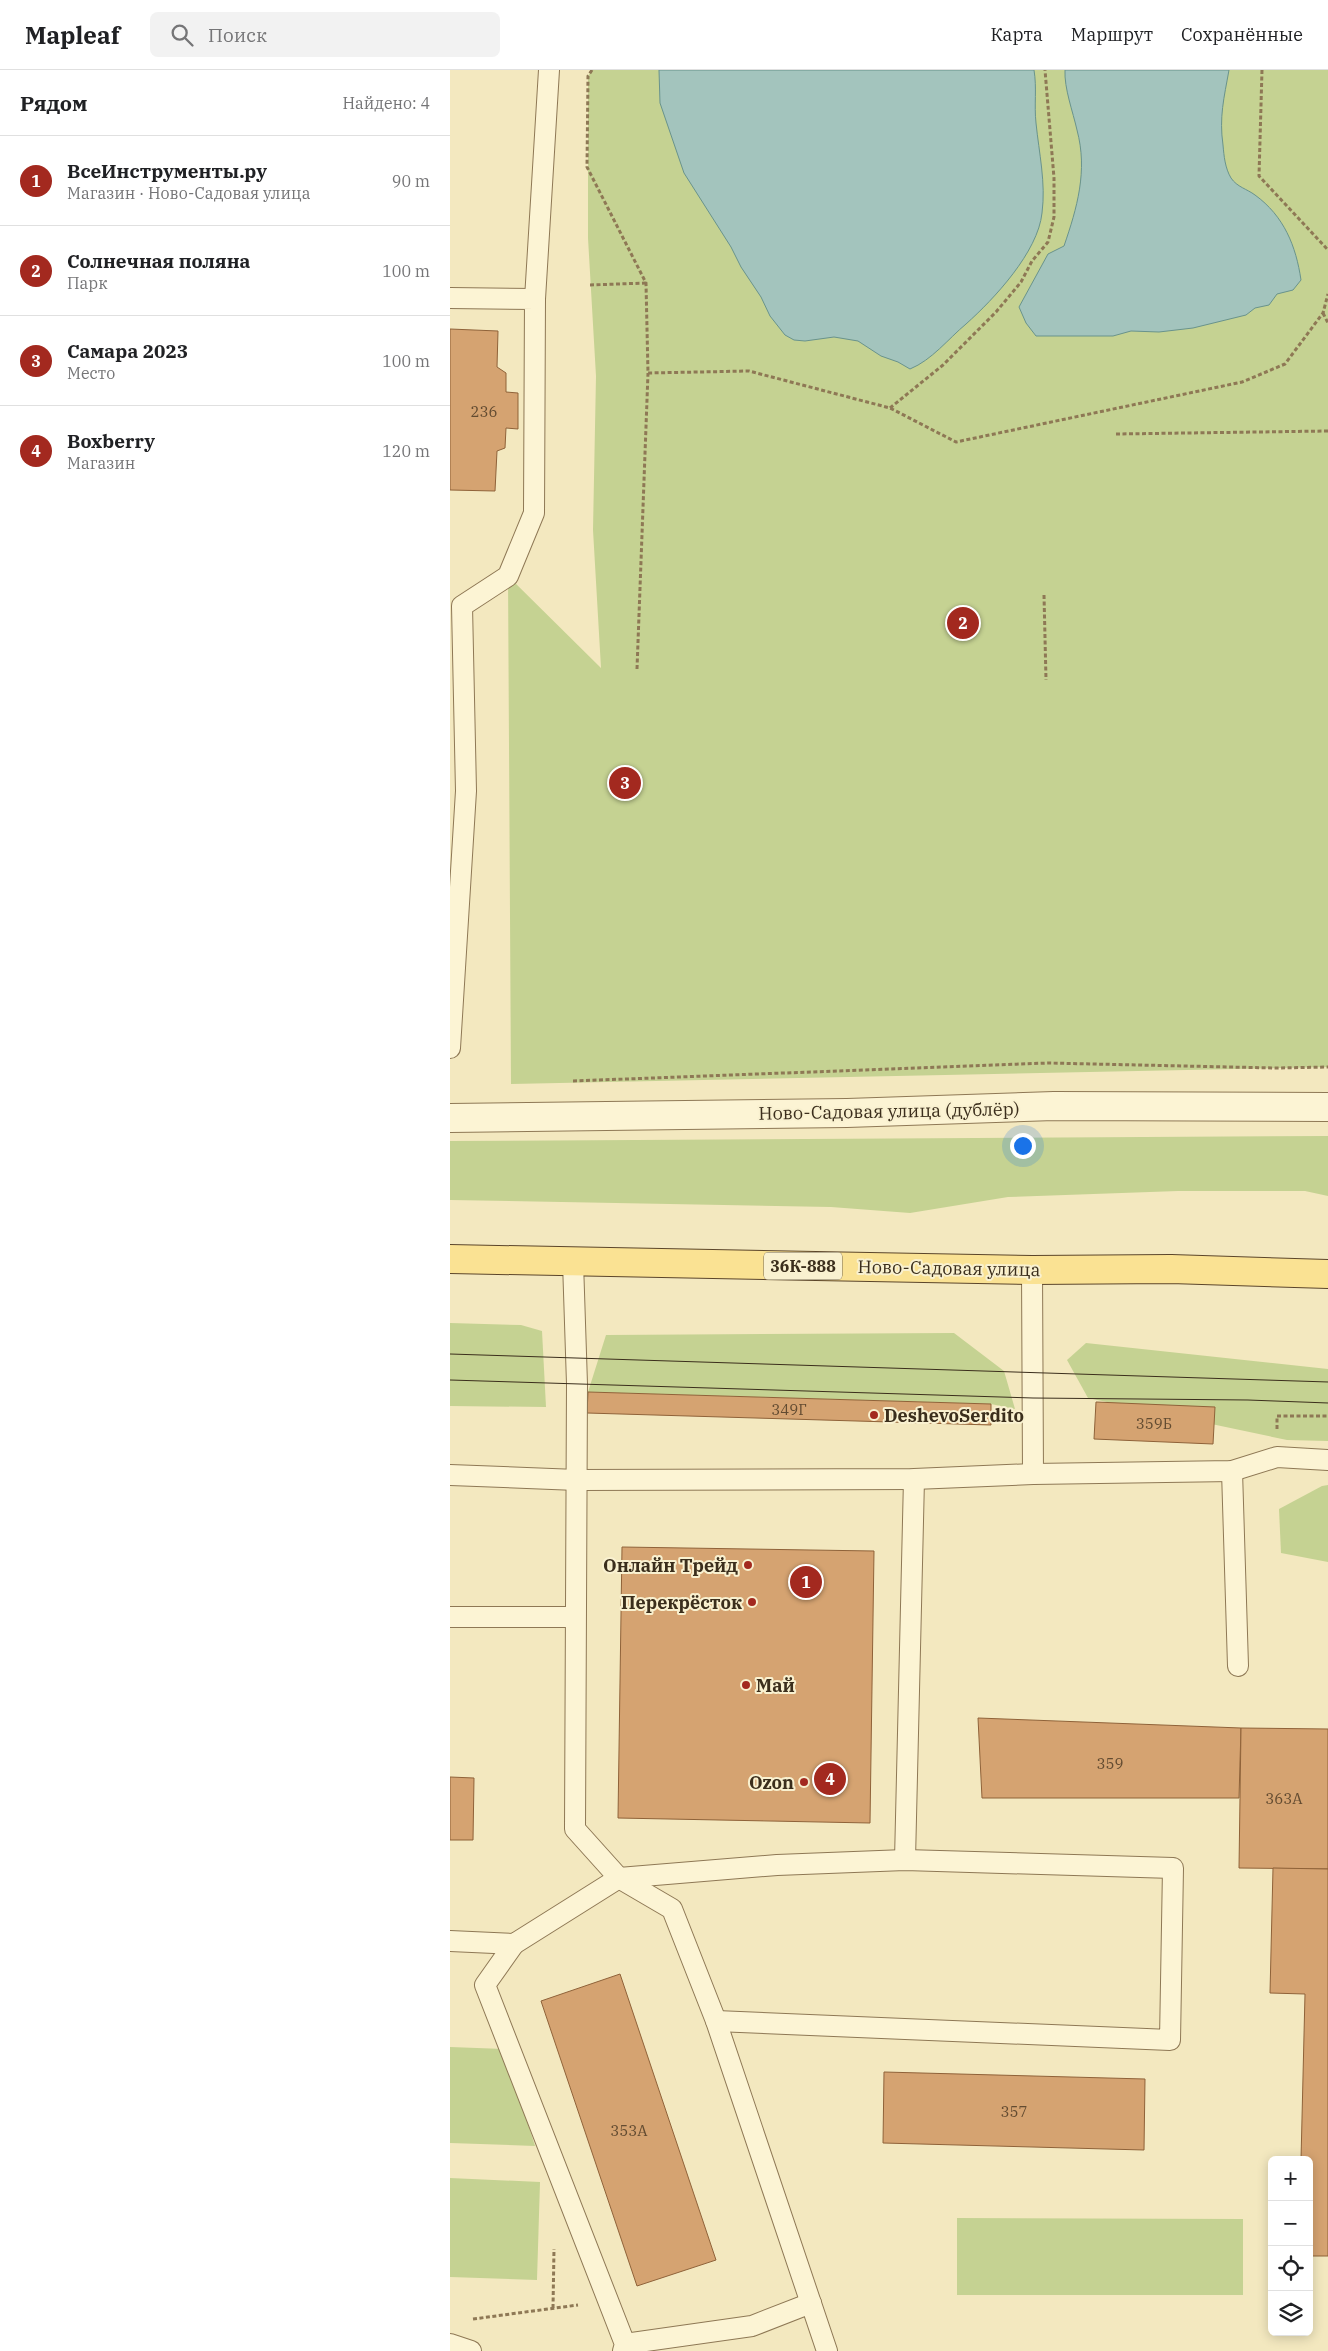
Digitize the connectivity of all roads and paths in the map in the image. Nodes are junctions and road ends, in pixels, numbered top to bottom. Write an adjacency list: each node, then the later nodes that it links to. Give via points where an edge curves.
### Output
1 (549, 70): 10 (lane)
2 (592, 70): 6 (path, via 588,76 587,167)
3 (1045, 70): 14 (path, via 1054,178 1054,217 1048,242 996,312 943,364)
4 (1262, 70): 5 (path, via 1259,176)
5 (1328, 250)
6 (646, 283): 7 (path); 13 (path)
7 (590, 285)
8 (1328, 294): 11 (path)
9 (450, 298): 10 (lane)
10 (535, 299): 20 (lane, via 534,513 508,576 462,606 466,791)
11 (1323, 313): 12 (path); 14 (path, via 1285,364 1242,382 956,442)
12 (1328, 323)
13 (648, 373): 14 (path, via 748,371); 18 (path)
14 (890, 408)
15 (1328, 431): 16 (path)
16 (1116, 434)
17 (1044, 595): 19 (path)
18 (637, 669)
19 (1046, 680)
20 (450, 1048)
21 (1328, 1067): 22 (path, via 1048,1064)
22 (570, 1081)
23 (1328, 1107): 24 (street, Ново-Садовая улица (дублёр), via 1054,1106 847,1113)
24 (450, 1118)
25 (450, 1259): 26 (main road, Ново-Садовая улица / 36К-888)
26 (573, 1262): 27 (main road, Ново-Садовая улица / 36К-888); 36 (lane)
27 (1032, 1270): 28 (main road, Ново-Садовая улица / 36К-888, via 1171,1269); 34 (lane)
28 (1328, 1274)
29 (1328, 1416): 30 (path, via 1277,1416)
30 (1277, 1457): 31 (lane); 32 (lane)
31 (1328, 1460)
32 (1232, 1471): 34 (lane); 39 (lane)
33 (450, 1474): 36 (lane)
34 (1033, 1474): 35 (lane)
35 (914, 1479): 36 (lane); 40 (lane)
36 (577, 1480): 38 (lane)
37 (450, 1617): 38 (lane)
38 (575, 1617): 41 (lane, via 575,1829)
39 (1238, 1666)
40 (905, 1860): 41 (lane, via 777,1865); 44 (lane, via 1173,1868 1170,2040)
41 (620, 1878): 43 (lane); 44 (lane, via 672,1908)
42 (450, 1941): 43 (lane)
43 (514, 1944): 45 (lane, via 485,1985)
44 (716, 2021): 46 (lane)
45 (609, 2302): 47 (path); 49 (lane)
46 (811, 2303): 49 (lane, via 752,2326); 51 (lane)
47 (469, 2319)
48 (450, 2344): 50 (lane)
49 (624, 2348)
50 (471, 2351)
51 (828, 2351)

